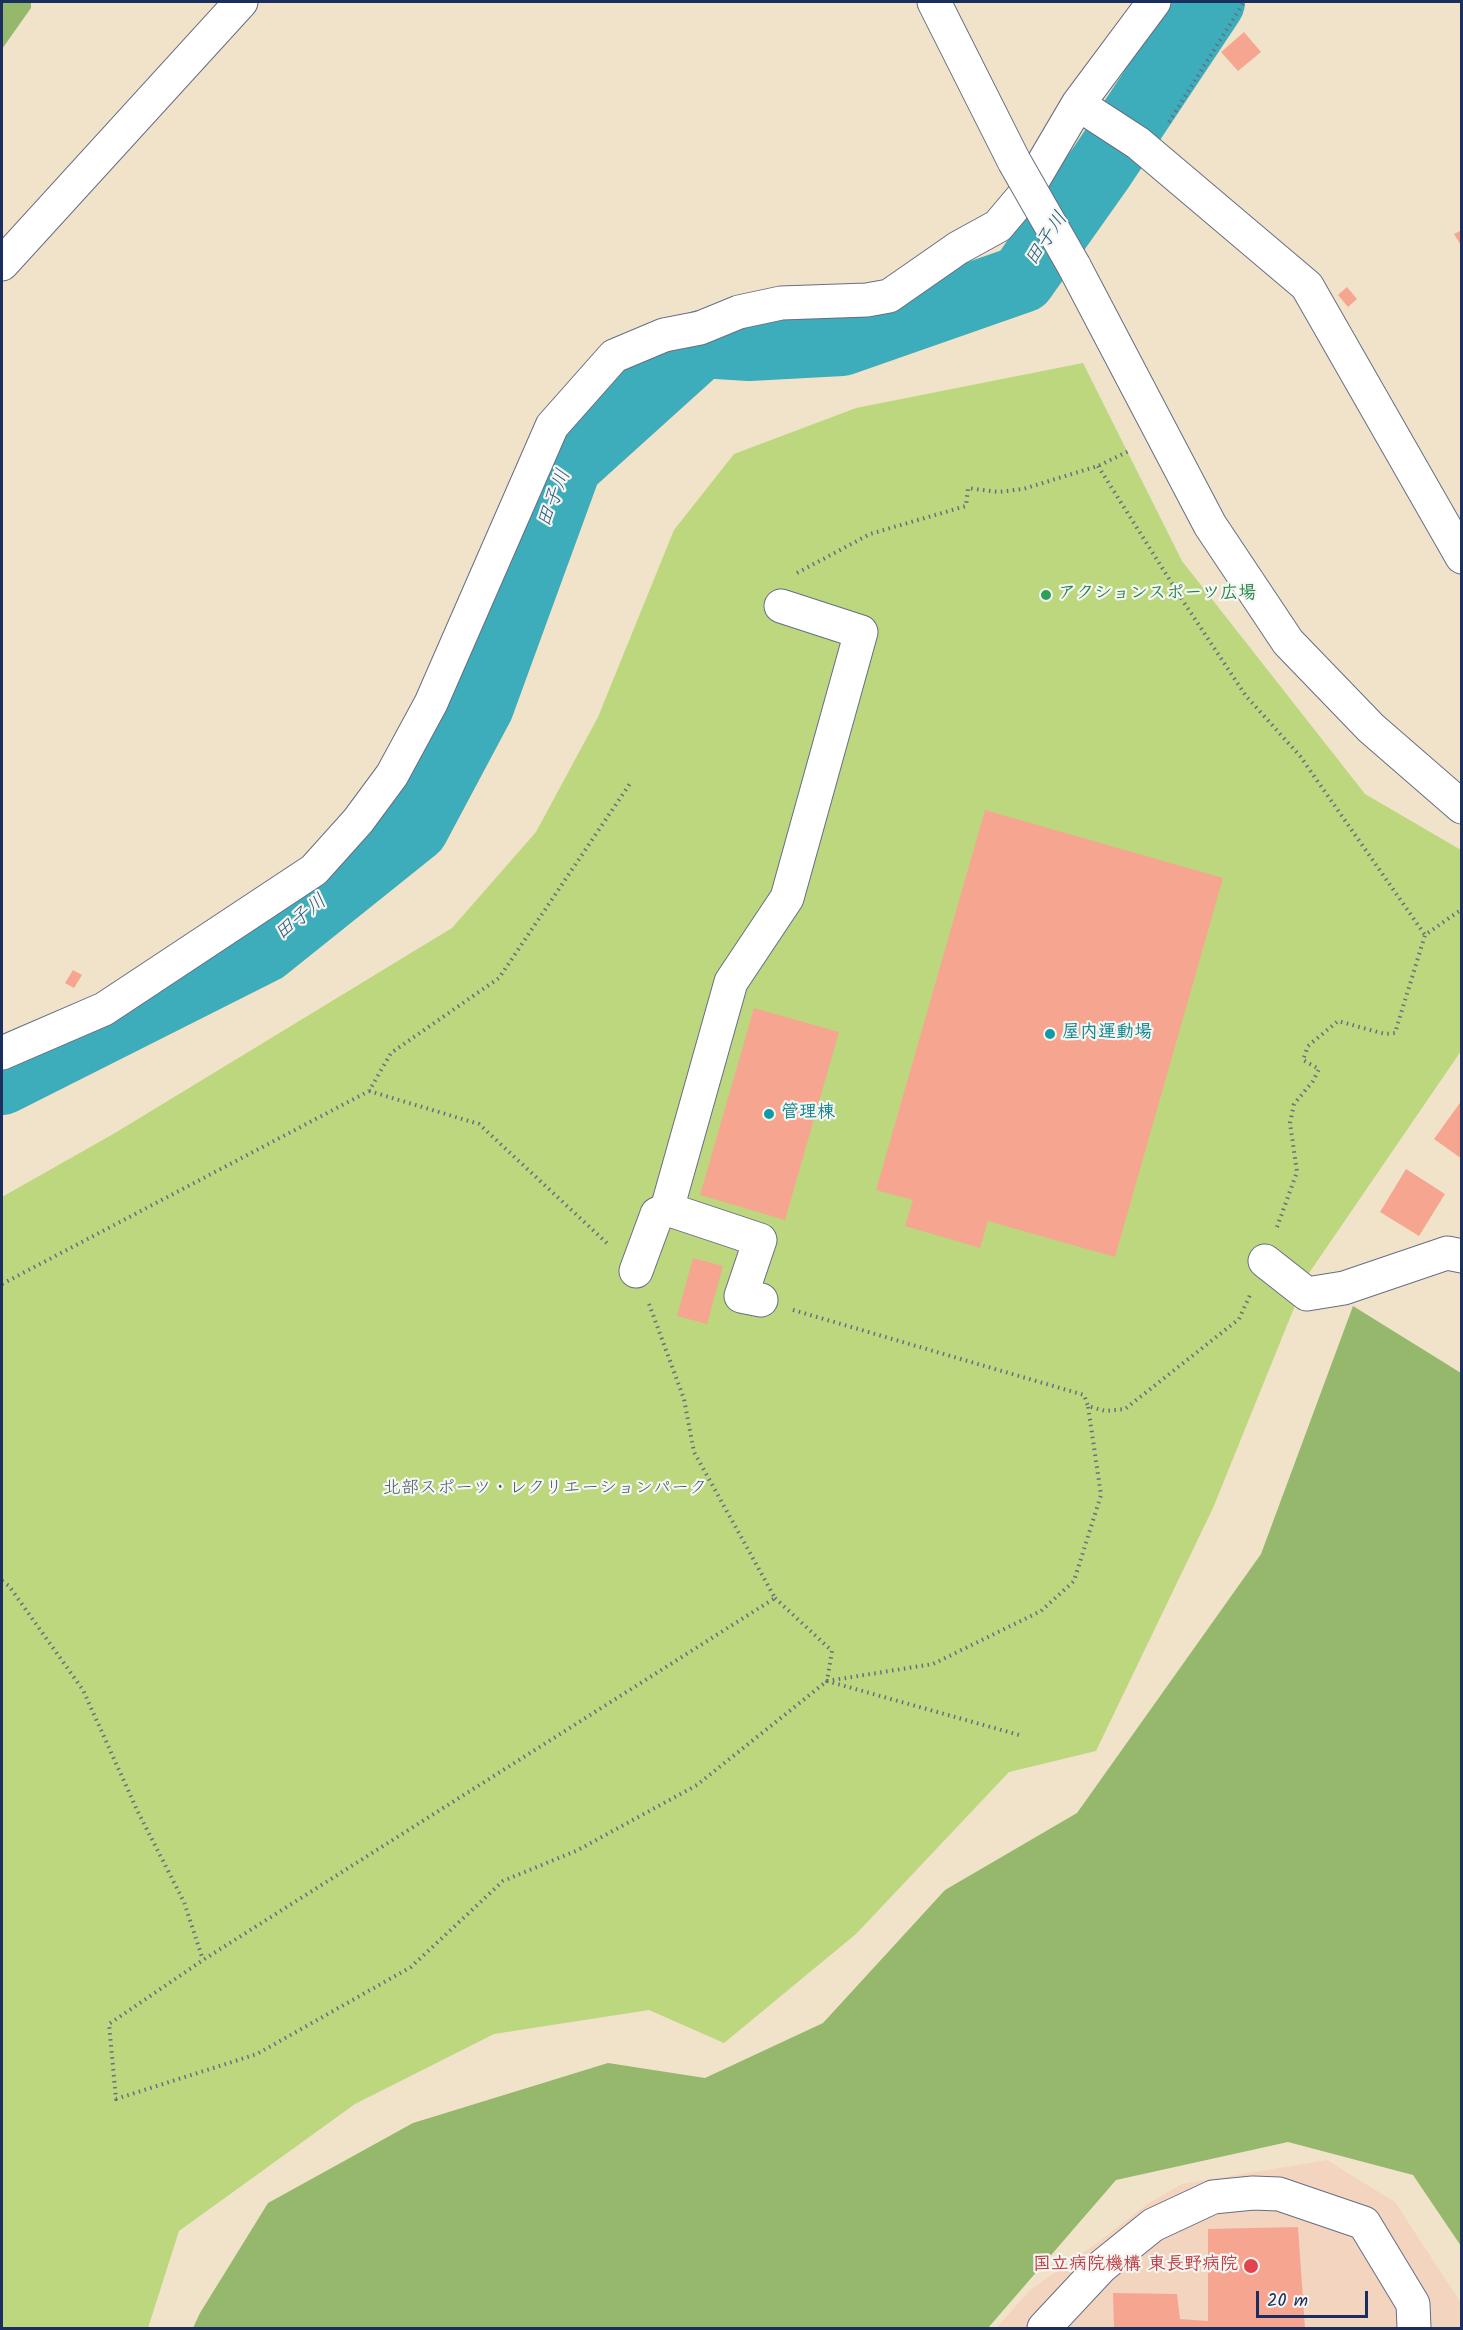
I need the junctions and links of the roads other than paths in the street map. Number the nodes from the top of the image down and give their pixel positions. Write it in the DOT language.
graph roads {
  1 [pos="241,2"];
  2 [pos="934,2"];
  3 [pos="1154,2"];
  4 [pos="1078,104"];
  5 [pos="2,264"];
  6 [pos="1461,557"];
  7 [pos="781,606"];
  8 [pos="1461,807"];
  9 [pos="2,1053"];
  10 [pos="667,1209"];
  11 [pos="1461,1257"];
  12 [pos="1265,1261"];
  13 [pos="636,1271"];
  14 [pos="761,1300"];
  15 [pos="1044,2328"];
  16 [pos="1414,2328"];
  1 -- 5 [label="street"];
  2 -- 8 [label="street, bridge"];
  3 -- 4 [label="street"];
  4 -- 6 [label="street"];
  4 -- 9 [label="street"];
  7 -- 10 [label="street"];
  10 -- 13 [label="street"];
  10 -- 14 [label="street"];
  11 -- 12 [label="street"];
  15 -- 16 [label="street"];
}
